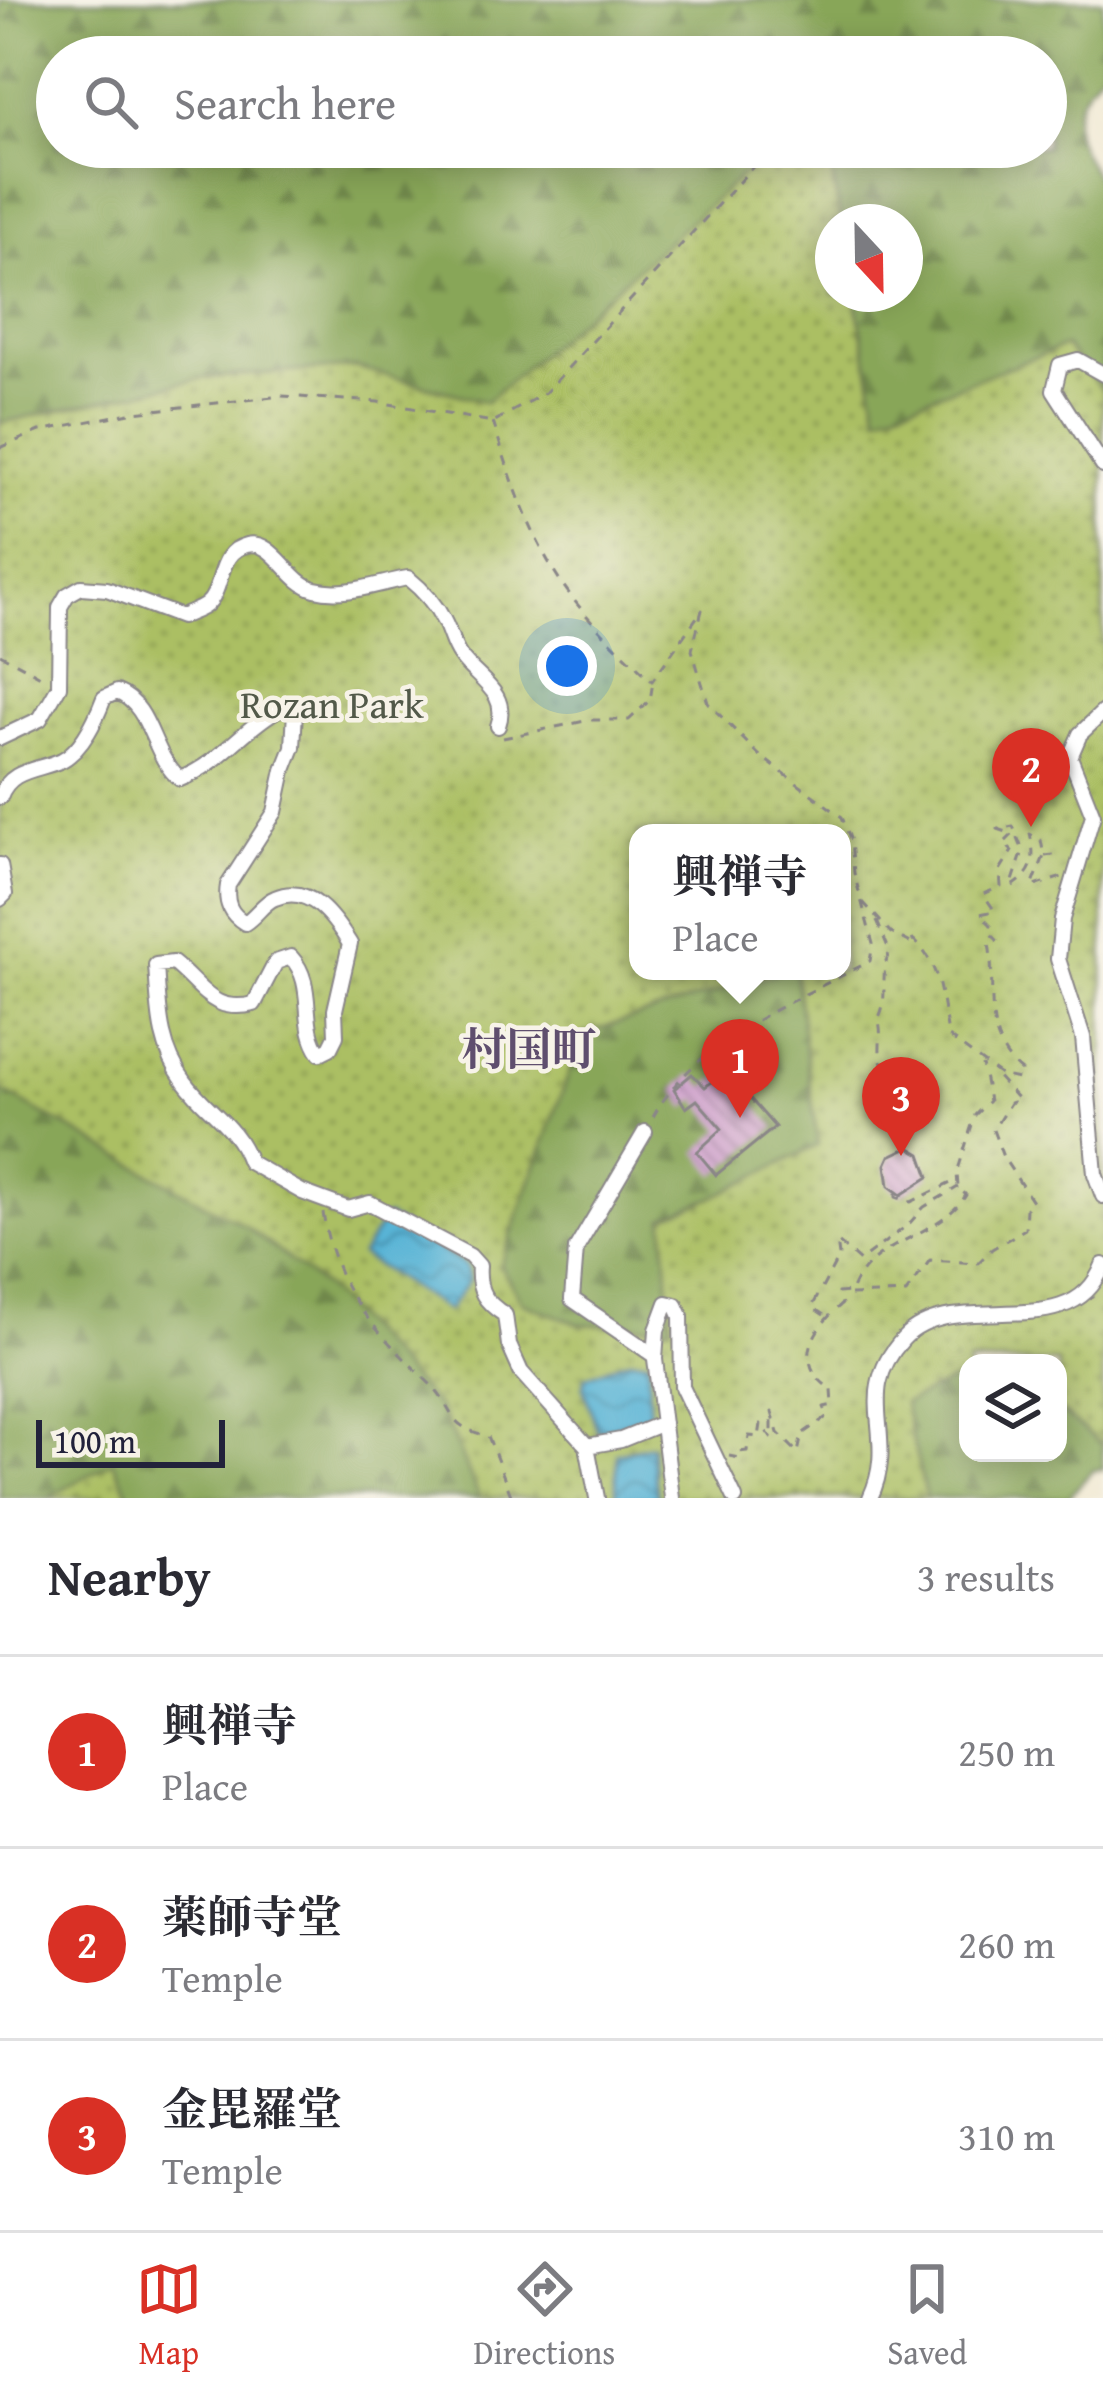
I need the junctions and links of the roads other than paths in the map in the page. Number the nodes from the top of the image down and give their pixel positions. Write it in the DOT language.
graph roads {
  1 [pos="1103,374"];
  2 [pos="1103,466"];
  3 [pos="1103,712"];
  4 [pos="498,726"];
  5 [pos="0,738"];
  6 [pos="0,797"];
  7 [pos="0,865"];
  8 [pos="0,899"];
  9 [pos="645,1132"];
  10 [pos="1103,1196"];
  11 [pos="1103,1265"];
  12 [pos="655,1356"];
  13 [pos="664,1423"];
  14 [pos="587,1446"];
  15 [pos="597,1498"];
  16 [pos="672,1498"];
  17 [pos="735,1498"];
  18 [pos="870,1498"];
  1 -- 2 [label="street"];
  3 -- 10 [label="street"];
  4 -- 5 [label="street"];
  6 -- 14 [label="street"];
  7 -- 8 [label="street"];
  9 -- 12 [label="street"];
  11 -- 18 [label="street"];
  12 -- 13 [label="street"];
  12 -- 17 [label="street"];
  13 -- 14 [label="street"];
  13 -- 16 [label="street"];
  14 -- 15 [label="street"];
}
